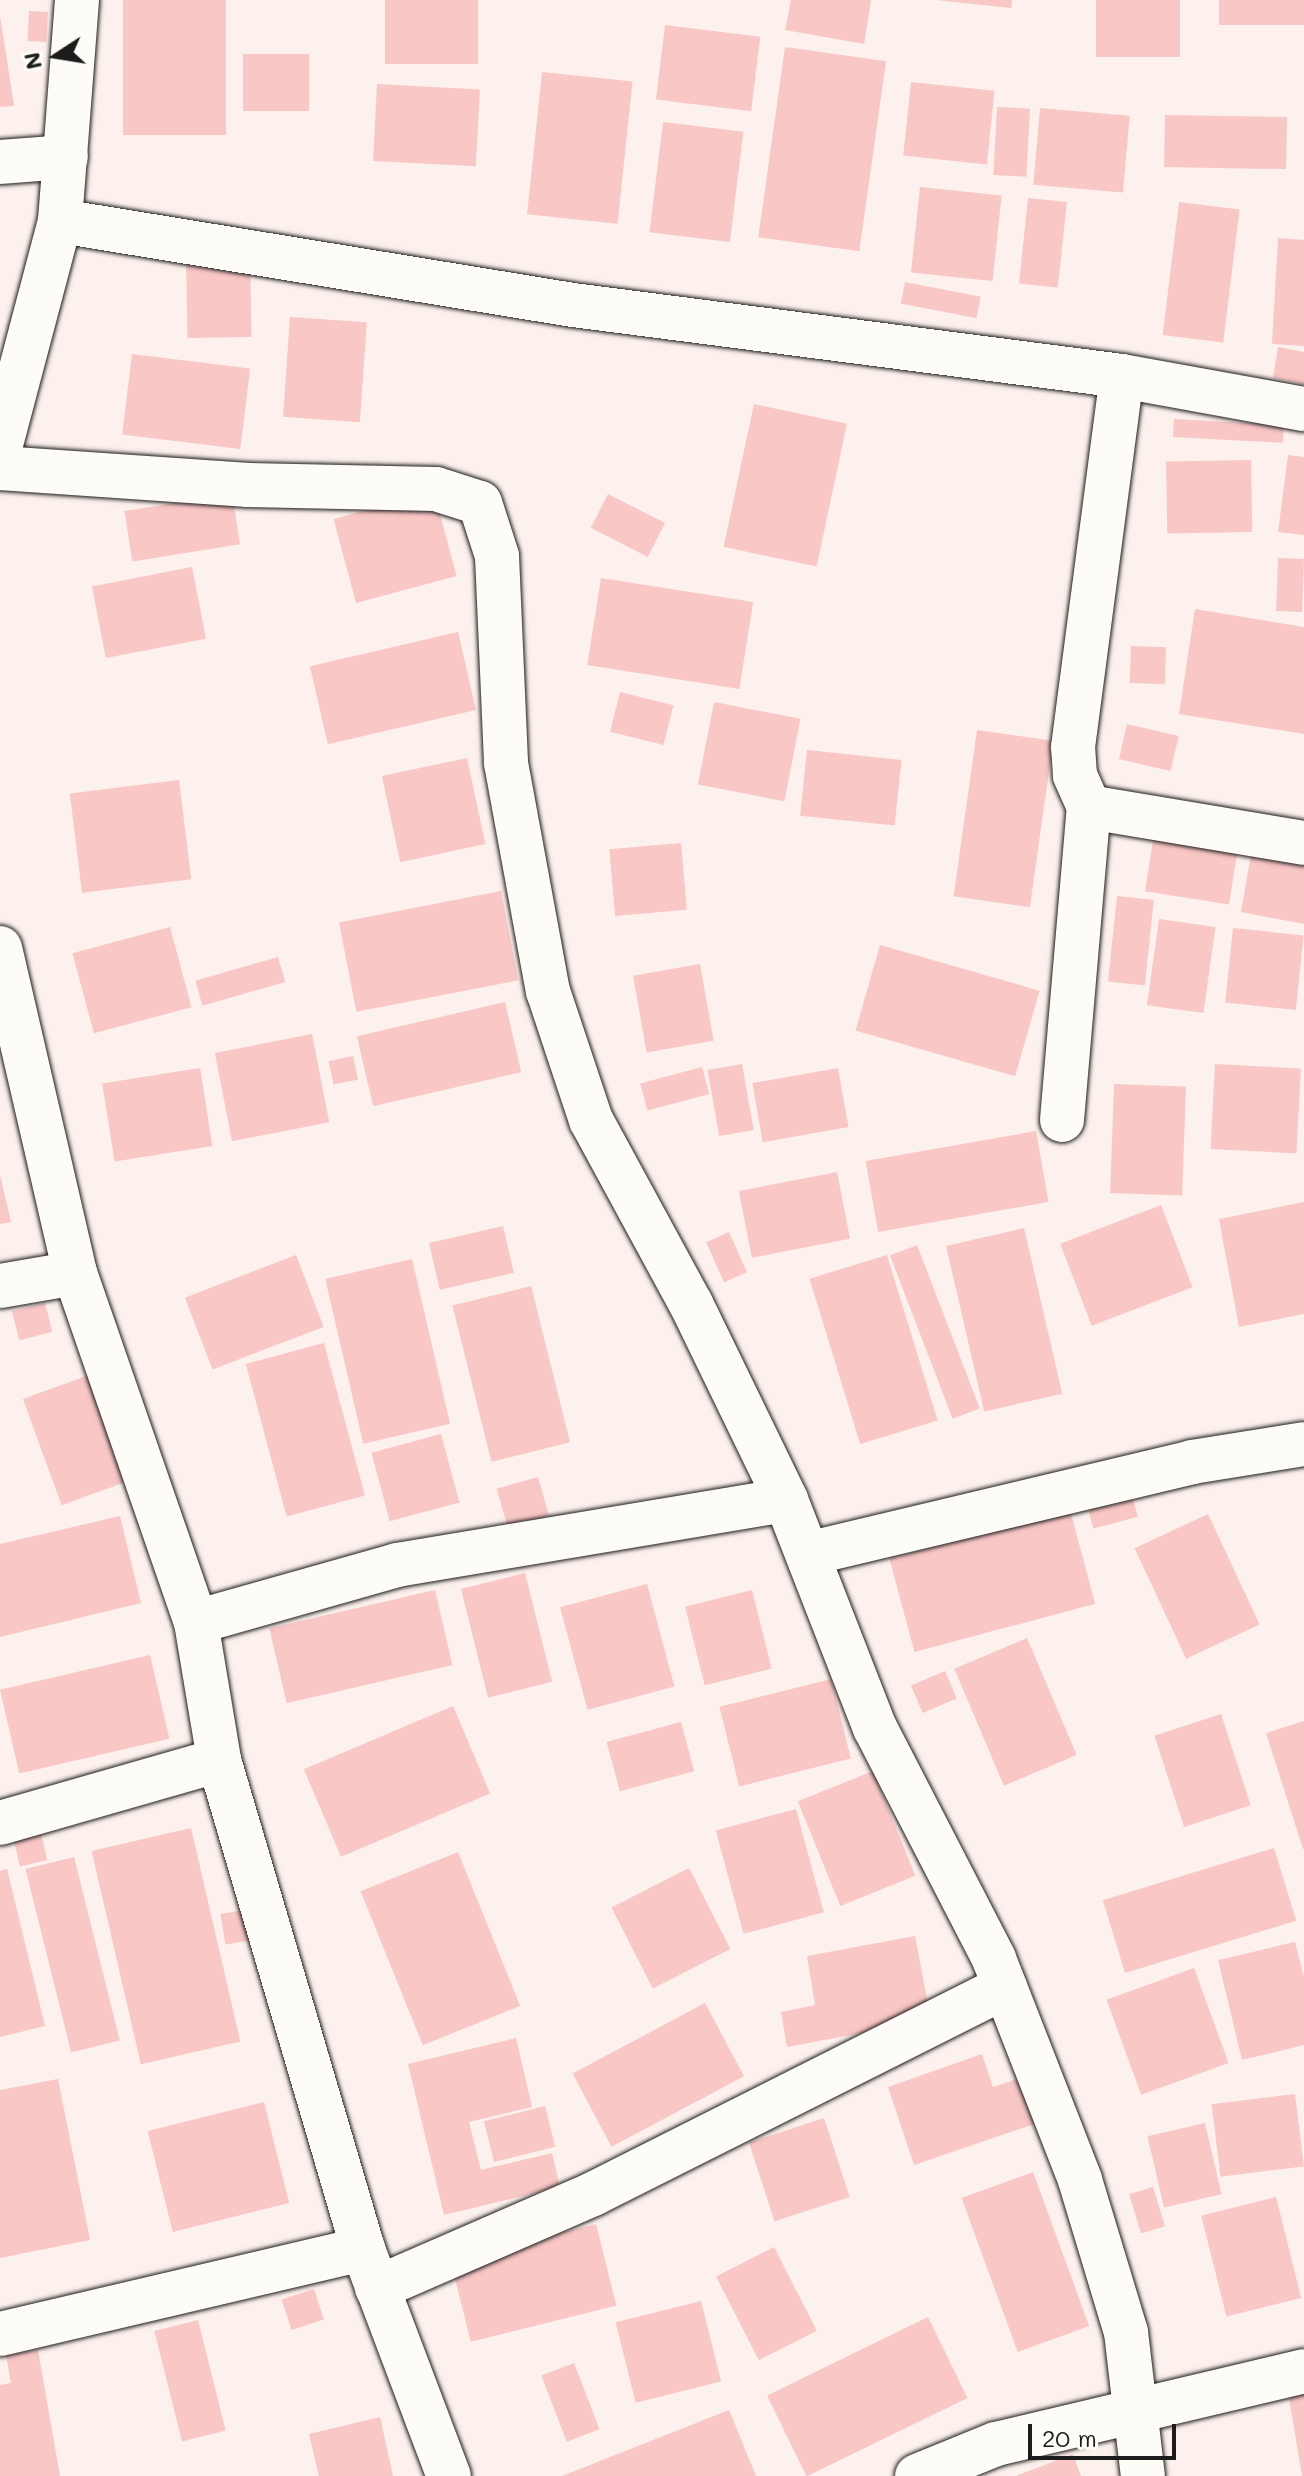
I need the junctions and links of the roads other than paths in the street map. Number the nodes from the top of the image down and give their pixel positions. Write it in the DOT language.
graph roads {
  1 [pos="77,0"];
  2 [pos="66,157"];
  3 [pos="0,162"];
  4 [pos="60,221"];
  5 [pos="1122,376"];
  6 [pos="1304,409"];
  7 [pos="0,448"];
  8 [pos="0,468"];
  9 [pos="1089,807"];
  10 [pos="1304,843"];
  11 [pos="0,948"];
  12 [pos="1062,1120"];
  13 [pos="75,1273"];
  14 [pos="0,1286"];
  15 [pos="1304,1444"];
  16 [pos="786,1500"];
  17 [pos="811,1553"];
  18 [pos="196,1622"];
  19 [pos="219,1760"];
  20 [pos="0,1823"];
  21 [pos="1005,1987"];
  22 [pos="370,2269"];
  23 [pos="0,2334"];
  24 [pos="1304,2371"];
  25 [pos="1135,2409"];
  26 [pos="449,2476"];
  27 [pos="917,2476"];
  28 [pos="1143,2476"];
  1 -- 2 [label="street"];
  2 -- 3 [label="street"];
  2 -- 4 [label="street"];
  4 -- 5 [label="street"];
  4 -- 7 [label="street"];
  5 -- 6 [label="street"];
  5 -- 9 [label="street"];
  8 -- 16 [label="street"];
  9 -- 10 [label="street"];
  9 -- 12 [label="street"];
  11 -- 13 [label="street"];
  13 -- 14 [label="street"];
  13 -- 18 [label="street"];
  15 -- 17 [label="street"];
  16 -- 17 [label="street"];
  16 -- 18 [label="street"];
  17 -- 21 [label="street"];
  18 -- 19 [label="street"];
  19 -- 20 [label="street"];
  19 -- 22 [label="street"];
  21 -- 22 [label="street"];
  21 -- 25 [label="street"];
  22 -- 23 [label="street"];
  22 -- 26 [label="street"];
  24 -- 25 [label="street"];
  25 -- 27 [label="street"];
  25 -- 28 [label="street"];
}
